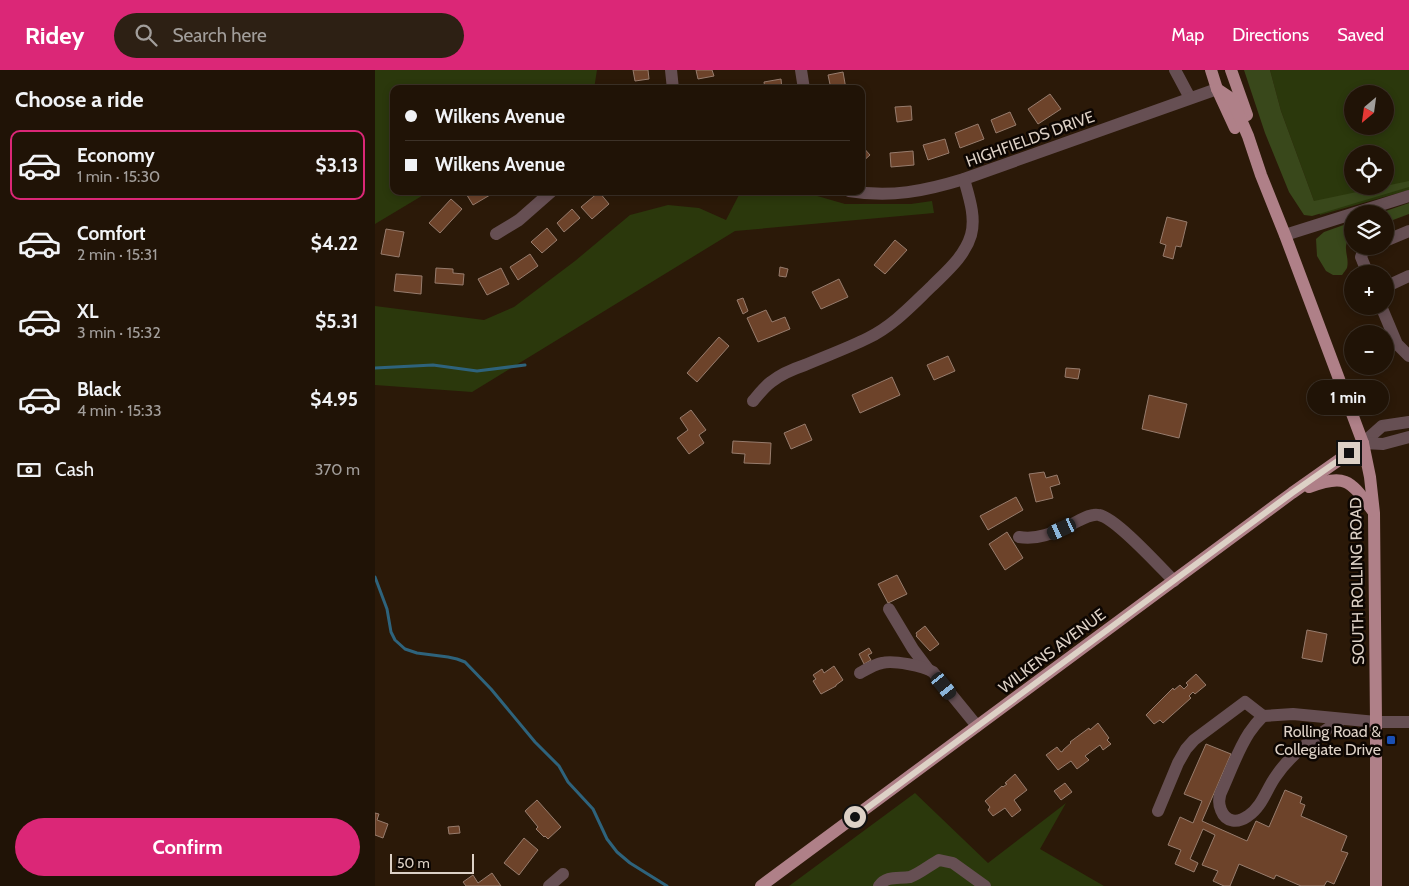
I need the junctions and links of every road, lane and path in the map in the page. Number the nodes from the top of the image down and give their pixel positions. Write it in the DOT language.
graph roads {
  1 [pos="671,70"];
  2 [pos="801,70"];
  3 [pos="1175,70"];
  4 [pos="1211,70"];
  5 [pos="1221,70"];
  6 [pos="1231,70"];
  7 [pos="673,85"];
  8 [pos="803,85"];
  9 [pos="1217,89"];
  10 [pos="1190,98"];
  11 [pos="1261,175"];
  12 [pos="965,180"];
  13 [pos="865,193"];
  14 [pos="547,195"];
  15 [pos="1409,196"];
  16 [pos="1409,231"];
  17 [pos="496,234"];
  18 [pos="1285,235"];
  19 [pos="1394,237"];
  20 [pos="1409,276"];
  21 [pos="1394,284"];
  22 [pos="1385,315"];
  23 [pos="1409,356"];
  24 [pos="753,401"];
  25 [pos="1409,422"];
  26 [pos="1409,437"];
  27 [pos="1363,443"];
  28 [pos="1292,493"];
  29 [pos="1374,513"];
  30 [pos="1019,538"];
  31 [pos="1174,581"];
  32 [pos="889,609"];
  33 [pos="928,669"];
  34 [pos="860,672"];
  35 [pos="1263,716"];
  36 [pos="1342,719"];
  37 [pos="1376,722"];
  38 [pos="1409,722"];
  39 [pos="977,726"];
  40 [pos="1158,811"];
  41 [pos="563,874"];
  42 [pos="549,886"];
  43 [pos="761,886"];
  44 [pos="879,886"];
  45 [pos="985,886"];
  46 [pos="1376,886"];
  1 -- 7 [label="street"];
  2 -- 8 [label="street"];
  3 -- 10 [label="street"];
  4 -- 9 [label="main road, SOUTH ROLLING ROAD"];
  5 -- 9 [label="main road"];
  6 -- 11 [label="main road, SOUTH ROLLING ROAD"];
  9 -- 10 [label="street, HIGHFIELDS DRIVE"];
  9 -- 11 [label="main road, SOUTH ROLLING ROAD"];
  10 -- 12 [label="street, HIGHFIELDS DRIVE"];
  11 -- 18 [label="main road, SOUTH ROLLING ROAD"];
  12 -- 13 [label="street, HIGHFIELDS DRIVE"];
  12 -- 24 [label="street"];
  14 -- 17 [label="street"];
  15 -- 18 [label="street"];
  16 -- 19 [label="street"];
  18 -- 27 [label="main road, SOUTH ROLLING ROAD"];
  20 -- 21 [label="street"];
  22 -- 23 [label="street"];
  25 -- 27 [label="street"];
  26 -- 27 [label="street"];
  27 -- 28 [label="main road, WILKENS AVENUE"];
  27 -- 29 [label="main road, SOUTH ROLLING ROAD"];
  28 -- 29 [label="main road"];
  28 -- 31 [label="main road, WILKENS AVENUE"];
  29 -- 37 [label="main road, SOUTH ROLLING ROAD"];
  30 -- 31 [label="street"];
  31 -- 39 [label="main road, WILKENS AVENUE"];
  32 -- 33 [label="street"];
  33 -- 34 [label="street"];
  33 -- 39 [label="street"];
  35 -- 36 [label="street"];
  35 -- 36 [label="street"];
  35 -- 40 [label="street"];
  36 -- 37 [label="street"];
  37 -- 38 [label="street"];
  37 -- 46 [label="main road, SOUTH ROLLING ROAD"];
  39 -- 43 [label="main road, WILKENS AVENUE"];
  41 -- 42 [label="street"];
  44 -- 45 [label="street"];
}
